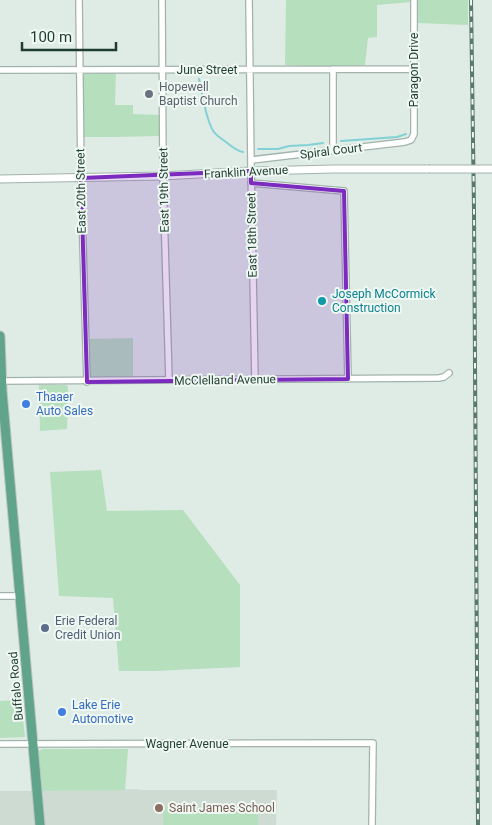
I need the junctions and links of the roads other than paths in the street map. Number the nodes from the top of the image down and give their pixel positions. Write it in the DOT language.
graph roads {
  1 [pos="78,0"];
  2 [pos="162,0"];
  3 [pos="249,0"];
  4 [pos="414,0"];
  5 [pos="333,69"];
  6 [pos="414,69"];
  7 [pos="0,70"];
  8 [pos="79,70"];
  9 [pos="163,70"];
  10 [pos="250,70"];
  11 [pos="411,140"];
  12 [pos="333,150"];
  13 [pos="251,160"];
  14 [pos="492,169"];
  15 [pos="251,171"];
  16 [pos="163,176"];
  17 [pos="80,178"];
  18 [pos="0,179"];
  19 [pos="251,183"];
  20 [pos="0,336"];
  21 [pos="449,373"];
  22 [pos="348,379"];
  23 [pos="169,380"];
  24 [pos="255,380"];
  25 [pos="1,382"];
  26 [pos="87,382"];
  27 [pos="0,596"];
  28 [pos="21,596"];
  29 [pos="0,744"];
  30 [pos="33,744"];
  31 [pos="40,825"];
  32 [pos="372,825"];
  1 -- 8 [label="street, East 20th Street"];
  2 -- 9 [label="street, East 19th Street"];
  3 -- 10 [label="street, East 18th Street"];
  4 -- 6 [label="street, Paragon Drive"];
  5 -- 6 [label="street, June Street"];
  5 -- 10 [label="street, June Street"];
  5 -- 12 [label="street"];
  6 -- 11 [label="street, Paragon Drive"];
  7 -- 8 [label="street, June Street"];
  8 -- 9 [label="street, June Street"];
  8 -- 17 [label="street, East 20th Street"];
  9 -- 10 [label="street, June Street"];
  9 -- 16 [label="street, East 19th Street"];
  10 -- 13 [label="street, East 18th Street"];
  11 -- 12 [label="street, Spiral Court"];
  12 -- 13 [label="street, Spiral Court"];
  13 -- 15 [label="street, East 18th Street"];
  14 -- 15 [label="street, Franklin Avenue, bridge"];
  15 -- 16 [label="street, Franklin Avenue"];
  15 -- 19 [label="street, East 18th Street"];
  16 -- 17 [label="street, Franklin Avenue"];
  16 -- 23 [label="street, East 19th Street"];
  17 -- 18 [label="street, Franklin Avenue"];
  17 -- 26 [label="street, East 20th Street"];
  19 -- 22 [label="street"];
  19 -- 24 [label="street, East 18th Street"];
  20 -- 25 [label="main road, Buffalo Road"];
  21 -- 22 [label="street, McClelland Avenue"];
  22 -- 24 [label="street, McClelland Avenue"];
  23 -- 24 [label="street, McClelland Avenue"];
  23 -- 26 [label="street, McClelland Avenue"];
  25 -- 26 [label="street, McClelland Avenue"];
  25 -- 28 [label="main road, Buffalo Road"];
  27 -- 28 [label="street"];
  28 -- 30 [label="main road, Buffalo Road"];
  29 -- 30 [label="street, Wagner Avenue"];
  30 -- 31 [label="main road, Buffalo Road"];
  30 -- 32 [label="street, Wagner Avenue"];
}
